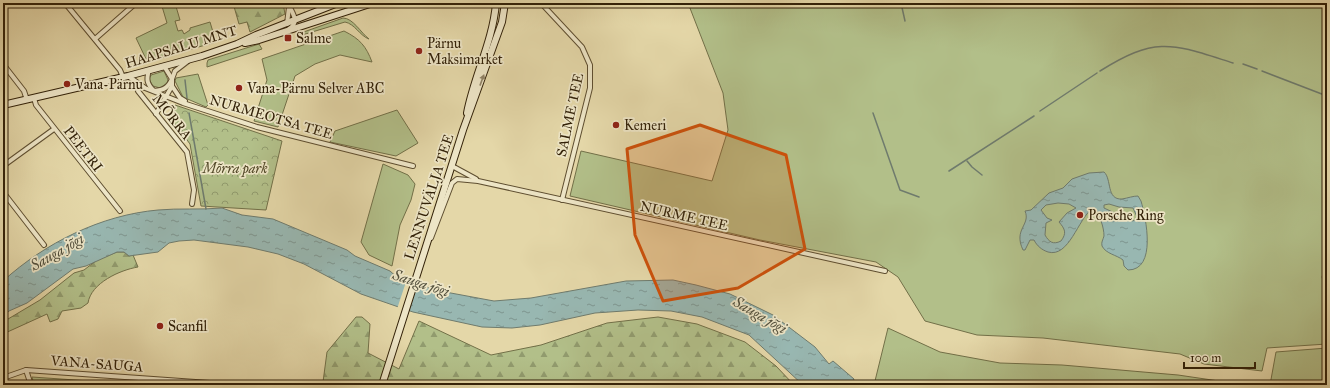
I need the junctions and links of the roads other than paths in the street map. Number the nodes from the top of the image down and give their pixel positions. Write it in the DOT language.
graph roads {
  1 [pos="65,3"];
  2 [pos="136,3"];
  3 [pos="338,3"];
  4 [pos="373,3"];
  5 [pos="496,3"];
  6 [pos="505,3"];
  7 [pos="541,3"];
  8 [pos="288,5"];
  9 [pos="295,21"];
  10 [pos="287,24"];
  11 [pos="285,32"];
  12 [pos="95,40"];
  13 [pos="238,44"];
  14 [pos="190,59"];
  15 [pos="3,64"];
  16 [pos="164,66"];
  17 [pos="149,70"];
  18 [pos="125,77"];
  19 [pos="172,79"];
  20 [pos="172,86"];
  21 [pos="138,91"];
  22 [pos="154,91"];
  23 [pos="168,96"];
  24 [pos="34,98"];
  25 [pos="27,100"];
  26 [pos="190,104"];
  27 [pos="3,105"];
  28 [pos="156,114"];
  29 [pos="54,129"];
  30 [pos="463,130"];
  31 [pos="3,166"];
  32 [pos="413,166"];
  33 [pos="451,170"];
  34 [pos="458,179"];
  35 [pos="478,181"];
  36 [pos="3,192"];
  37 [pos="562,200"];
  38 [pos="192,204"];
  39 [pos="120,211"];
  40 [pos="428,244"];
  41 [pos="44,245"];
  42 [pos="885,271"];
  43 [pos="26,370"];
  44 [pos="3,378"];
  45 [pos="30,384"];
  46 [pos="201,384"];
  47 [pos="238,385"];
  48 [pos="382,385"];
  1 -- 12 [label="street"];
  2 -- 12 [label="street"];
  3 -- 9 [label="main road, HAAPSALU MNT"];
  4 -- 11 [label="main road"];
  5 -- 30 [label="main road, LENNUVÄLJA TEE"];
  30 -- 6 [label="main road, LENNUVÄLJA TEE, one-way"];
  7 -- 37 [label="street, SALME TEE"];
  8 -- 9 [label="street"];
  8 -- 10 [label="street"];
  9 -- 10 [label="main road, HAAPSALU MNT"];
  9 -- 11 [label="street"];
  10 -- 13 [label="main road, HAAPSALU MNT"];
  11 -- 13 [label="main road"];
  12 -- 18 [label="street"];
  13 -- 14 [label="main road, HAAPSALU MNT"];
  14 -- 16 [label="main road, HAAPSALU MNT"];
  14 -- 19 [label="street"];
  15 -- 25 [label="street"];
  16 -- 17 [label="main road, HAAPSALU MNT"];
  16 -- 19 [label="street"];
  17 -- 18 [label="main road, HAAPSALU MNT"];
  17 -- 22 [label="street"];
  18 -- 22 [label="street, NURMEOTSA TEE"];
  18 -- 24 [label="main road, HAAPSALU MNT"];
  19 -- 20 [label="street"];
  19 -- 22 [label="street"];
  20 -- 23 [label="street"];
  20 -- 26 [label="street"];
  21 -- 28 [label="street, MÕRRA"];
  22 -- 23 [label="street, NURMEOTSA TEE"];
  23 -- 26 [label="street, NURMEOTSA TEE"];
  23 -- 28 [label="street"];
  24 -- 25 [label="main road, HAAPSALU MNT"];
  24 -- 29 [label="street, PEETRI"];
  25 -- 27 [label="main road, HAAPSALU MNT"];
  26 -- 32 [label="street, NURMEOTSA TEE"];
  28 -- 38 [label="street, MÕRRA"];
  29 -- 31 [label="street"];
  29 -- 39 [label="street, PEETRI"];
  30 -- 33 [label="main road, LENNUVÄLJA TEE"];
  33 -- 34 [label="street"];
  33 -- 35 [label="street, NURME TEE"];
  33 -- 40 [label="main road, LENNUVÄLJA TEE"];
  34 -- 35 [label="street, NURME TEE"];
  34 -- 40 [label="street"];
  35 -- 37 [label="street, NURME TEE"];
  36 -- 41 [label="street"];
  37 -- 42 [label="street, NURME TEE"];
  40 -- 48 [label="main road, LENNUVÄLJA TEE"];
  43 -- 44 [label="street, VANA-SAUGA"];
  43 -- 45 [label="street"];
  43 -- 46 [label="street, VANA-SAUGA"];
  46 -- 47 [label="street, VANA-SAUGA"];
}
